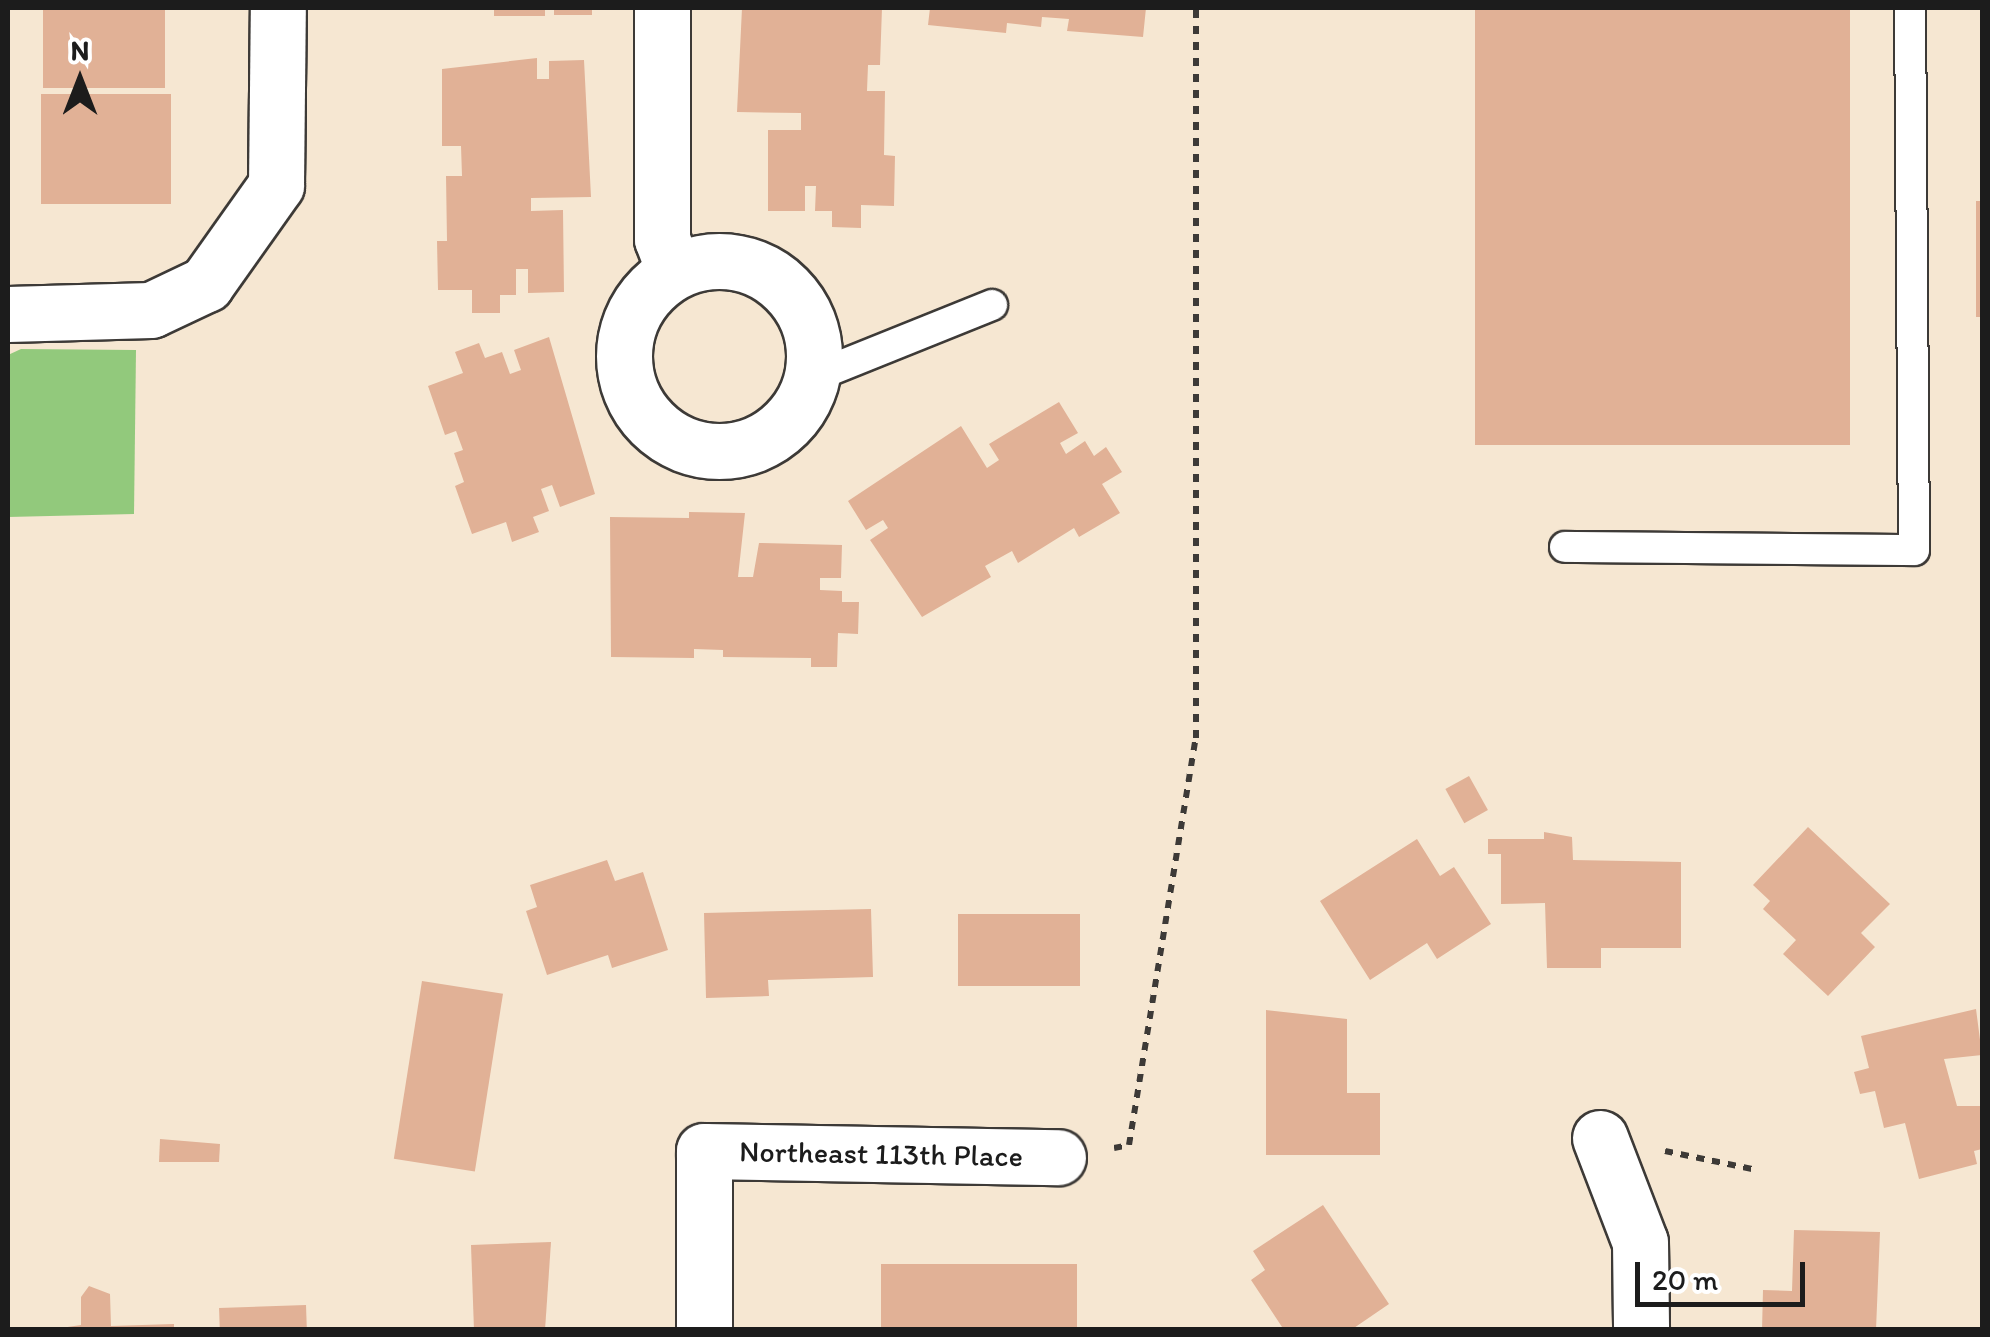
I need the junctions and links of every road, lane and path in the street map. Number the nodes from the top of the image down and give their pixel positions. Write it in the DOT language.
graph roads {
  1 [pos="278,8"];
  2 [pos="662,8"];
  3 [pos="1196,8"];
  4 [pos="1910,8"];
  5 [pos="674,271"];
  6 [pos="992,305"];
  7 [pos="8,314"];
  8 [pos="812,377"];
  9 [pos="1565,548"];
  10 [pos="1600,1138"];
  11 [pos="1058,1157"];
  12 [pos="1752,1169"];
  13 [pos="704,1330"];
  14 [pos="1641,1330"];
  1 -- 7 [label="street"];
  2 -- 5 [label="street"];
  3 -- 11 [label="path"];
  4 -- 9 [label="lane"];
  5 -- 8 [label="street"];
  5 -- 8 [label="street"];
  6 -- 8 [label="lane"];
  10 -- 12 [label="path"];
  10 -- 14 [label="street"];
  11 -- 13 [label="street, Northeast 113th Place"];
}
